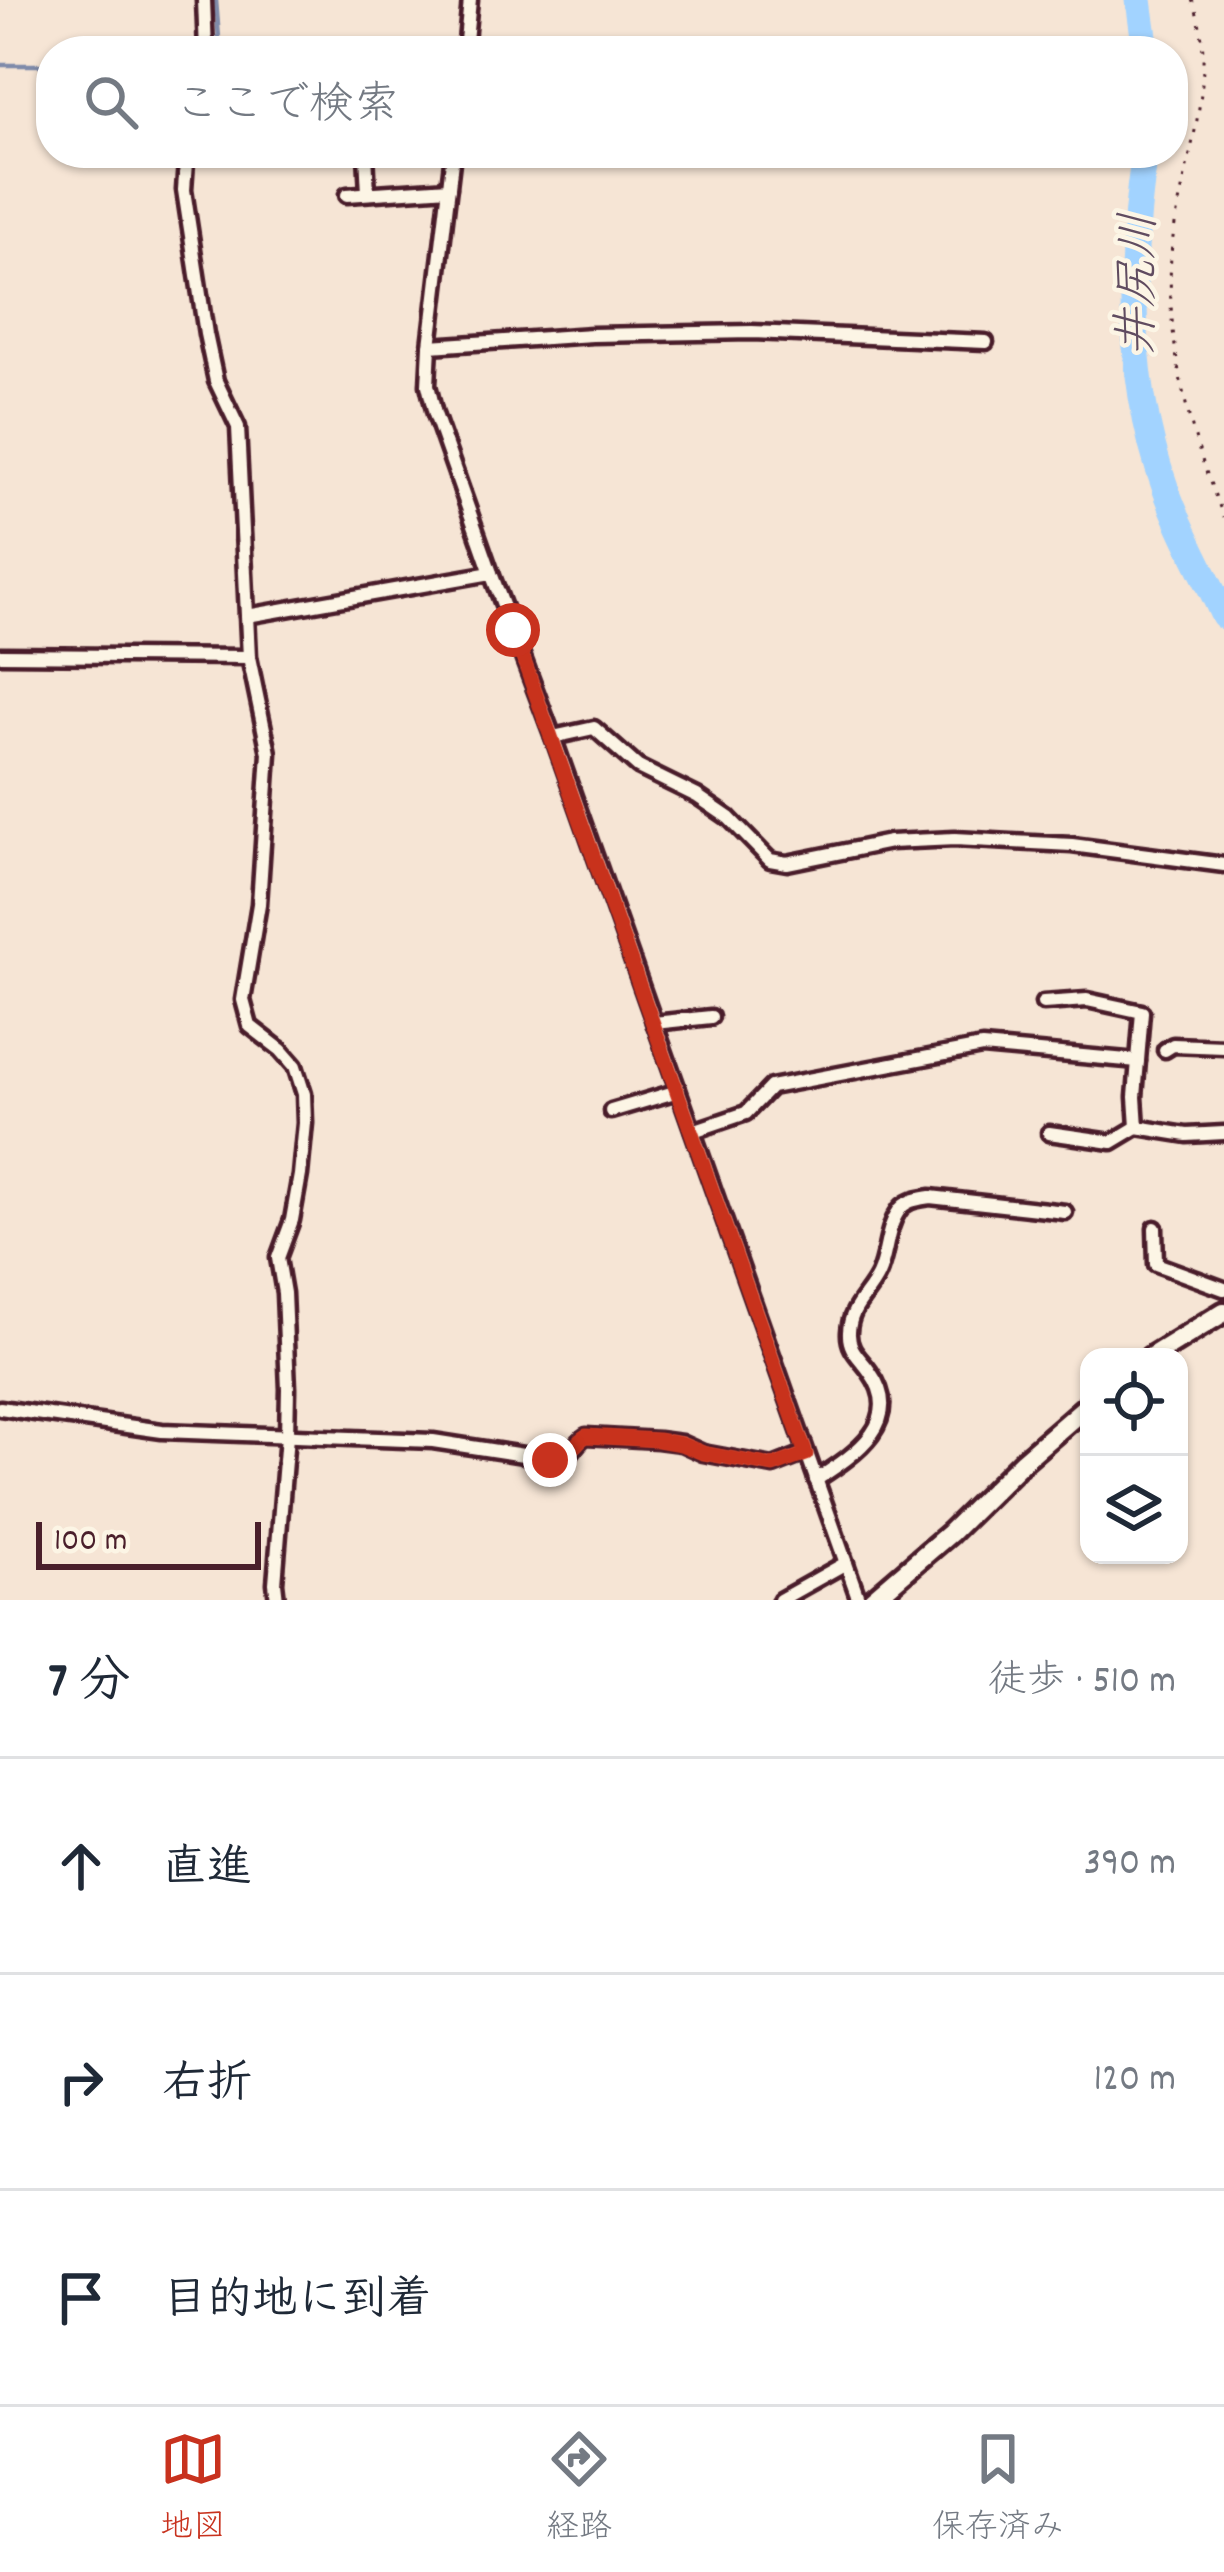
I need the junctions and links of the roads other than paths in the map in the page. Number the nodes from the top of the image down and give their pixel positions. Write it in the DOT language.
graph roads {
  1 [pos="204,0"];
  2 [pos="470,0"];
  3 [pos="205,36"];
  4 [pos="466,36"];
  5 [pos="186,168"];
  6 [pos="367,168"];
  7 [pos="451,168"];
  8 [pos="448,188"];
  9 [pos="368,194"];
  10 [pos="347,195"];
  11 [pos="986,342"];
  12 [pos="430,346"];
  13 [pos="491,573"];
  14 [pos="247,616"];
  15 [pos="0,655"];
  16 [pos="249,657"];
  17 [pos="553,736"];
  18 [pos="1224,865"];
  19 [pos="1043,1004"];
  20 [pos="711,1016"];
  21 [pos="654,1023"];
  22 [pos="1224,1047"];
  23 [pos="1166,1050"];
  24 [pos="1138,1061"];
  25 [pos="679,1091"];
  26 [pos="610,1111"];
  27 [pos="1138,1126"];
  28 [pos="693,1131"];
  29 [pos="1049,1133"];
  30 [pos="1224,1133"];
  31 [pos="1065,1212"];
  32 [pos="1155,1228"];
  33 [pos="1224,1289"];
  34 [pos="1224,1312"];
  35 [pos="1166,1348"];
  36 [pos="0,1408"];
  37 [pos="1080,1412"];
  38 [pos="286,1436"];
  39 [pos="806,1454"];
  40 [pos="816,1480"];
  41 [pos="846,1563"];
  42 [pos="277,1600"];
  43 [pos="780,1600"];
  44 [pos="859,1600"];
  45 [pos="872,1600"];
  1 -- 3 [label="street"];
  2 -- 4 [label="street"];
  5 -- 14 [label="street"];
  6 -- 9 [label="street"];
  7 -- 8 [label="street"];
  8 -- 9 [label="street"];
  8 -- 12 [label="street"];
  9 -- 10 [label="street"];
  11 -- 12 [label="street"];
  12 -- 13 [label="street"];
  13 -- 14 [label="street"];
  13 -- 17 [label="street"];
  14 -- 16 [label="street"];
  15 -- 16 [label="street"];
  16 -- 38 [label="street"];
  17 -- 18 [label="street"];
  17 -- 21 [label="street"];
  19 -- 24 [label="street"];
  20 -- 21 [label="street"];
  21 -- 25 [label="street"];
  22 -- 23 [label="street"];
  24 -- 27 [label="street"];
  24 -- 28 [label="street"];
  25 -- 26 [label="street"];
  25 -- 28 [label="street"];
  27 -- 29 [label="street"];
  27 -- 30 [label="street"];
  28 -- 39 [label="street"];
  31 -- 40 [label="street"];
  32 -- 33 [label="street"];
  34 -- 35 [label="main road"];
  36 -- 38 [label="street"];
  37 -- 45 [label="main road"];
  38 -- 39 [label="street"];
  38 -- 42 [label="street"];
  39 -- 40 [label="street"];
  40 -- 41 [label="street"];
  41 -- 43 [label="street"];
  41 -- 44 [label="street"];
}
